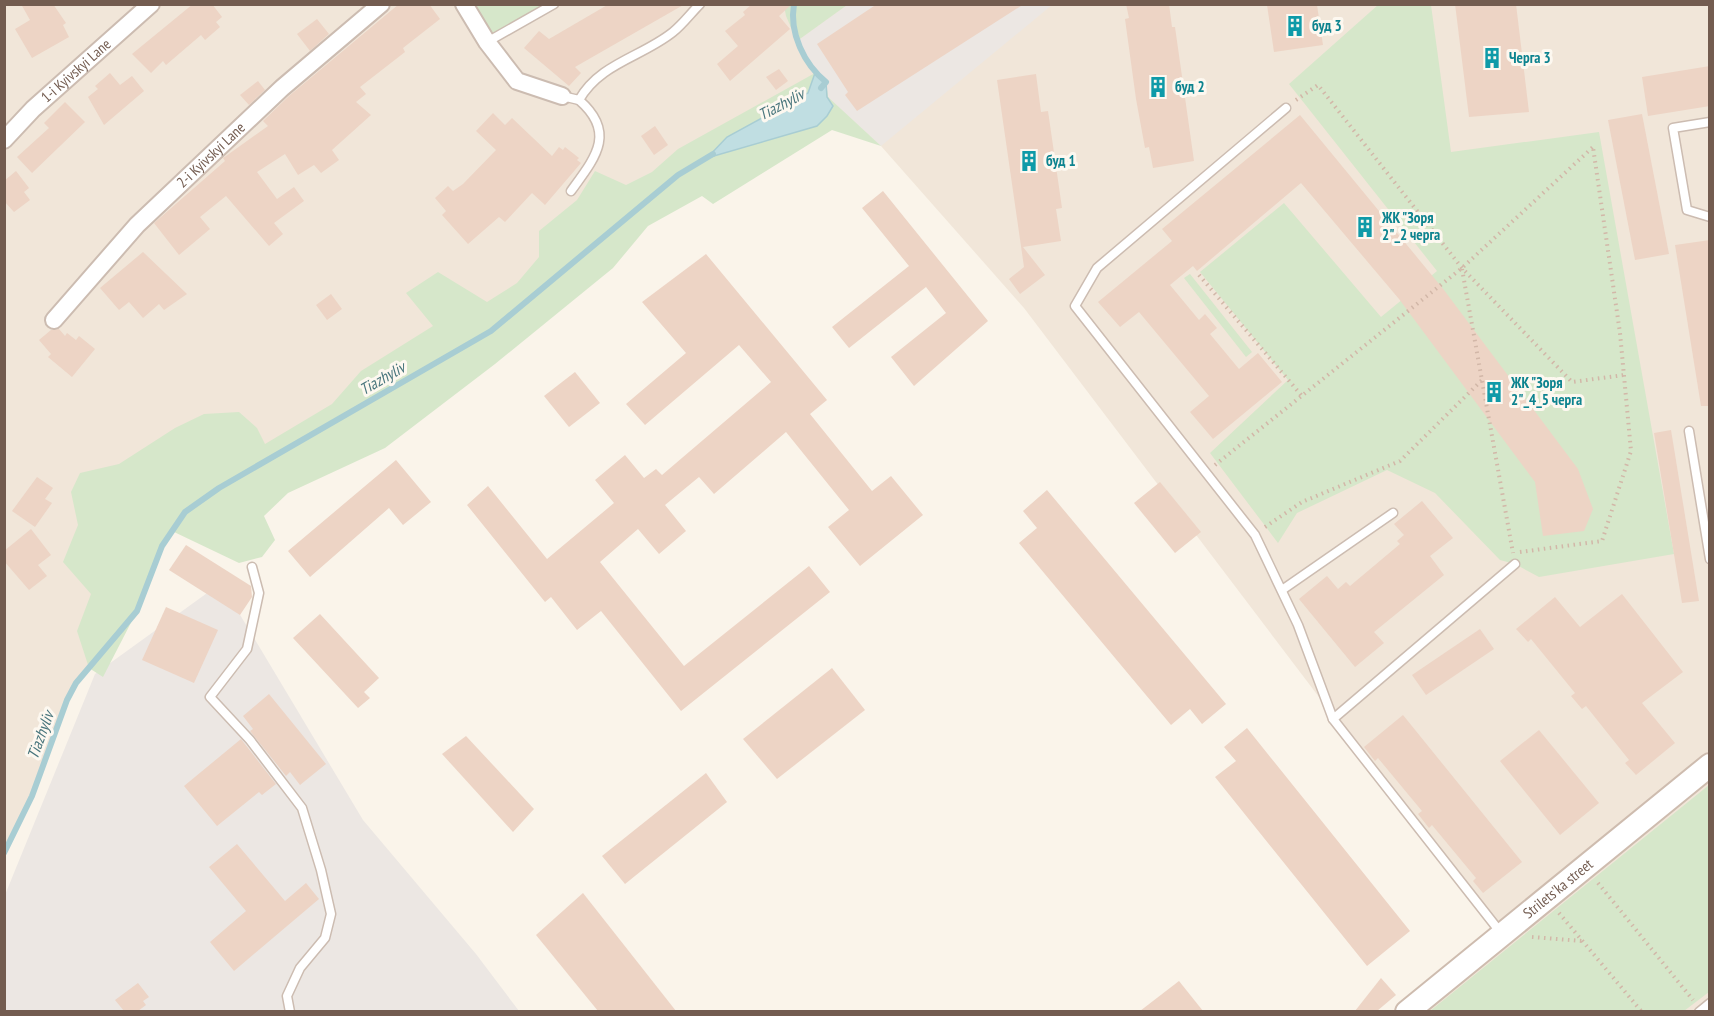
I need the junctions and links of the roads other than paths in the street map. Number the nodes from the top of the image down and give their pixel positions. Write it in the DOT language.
graph roads {
  1 [pos="152,4"];
  2 [pos="381,4"];
  3 [pos="464,4"];
  4 [pos="554,4"];
  5 [pos="700,4"];
  6 [pos="487,42"];
  7 [pos="562,96"];
  8 [pos="579,100"];
  9 [pos="1286,108"];
  10 [pos="1710,122"];
  11 [pos="4,140"];
  12 [pos="571,191"];
  13 [pos="1710,217"];
  14 [pos="54,320"];
  15 [pos="1689,431"];
  16 [pos="1393,513"];
  17 [pos="1710,559"];
  18 [pos="1515,564"];
  19 [pos="252,567"];
  20 [pos="1281,590"];
  21 [pos="1333,719"];
  22 [pos="1710,765"];
  23 [pos="1501,934"];
  24 [pos="1710,1004"];
  25 [pos="290,1011"];
  26 [pos="1407,1011"];
  27 [pos="1700,1011"];
  1 -- 11 [label="street, 1-i Kyivskyi Lane"];
  2 -- 14 [label="street, 2-i Kyivskyi Lane"];
  3 -- 6 [label="street"];
  4 -- 6 [label="lane"];
  5 -- 8 [label="lane"];
  6 -- 7 [label="street"];
  7 -- 8 [label="lane"];
  8 -- 12 [label="lane"];
  9 -- 20 [label="lane"];
  10 -- 13 [label="lane"];
  15 -- 17 [label="lane"];
  16 -- 20 [label="lane"];
  18 -- 21 [label="lane"];
  19 -- 25 [label="lane"];
  20 -- 21 [label="lane"];
  21 -- 23 [label="lane"];
  22 -- 23 [label="street, Strilets'ka street"];
  23 -- 26 [label="street, Strilets'ka street"];
  24 -- 27 [label="lane"];
}
